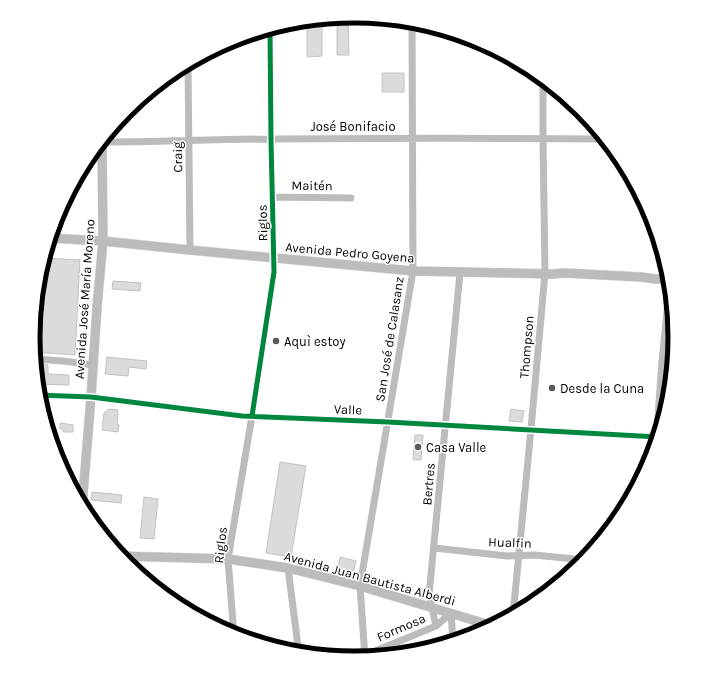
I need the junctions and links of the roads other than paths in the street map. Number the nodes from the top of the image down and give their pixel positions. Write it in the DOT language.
graph roads {
  1 [pos="412,29"];
  2 [pos="270,35"];
  3 [pos="188,70"];
  4 [pos="543,86"];
  5 [pos="412,138"];
  6 [pos="271,139"];
  7 [pos="543,139"];
  8 [pos="598,139"];
  9 [pos="108,141"];
  10 [pos="189,141"];
  11 [pos="102,149"];
  12 [pos="272,197"];
  13 [pos="351,198"];
  14 [pos="55,238"];
  15 [pos="103,241"];
  16 [pos="190,250"];
  17 [pos="273,258"];
  18 [pos="413,271"];
  19 [pos="460,273"];
  20 [pos="549,274"];
  21 [pos="663,279"];
  22 [pos="667,309"];
  23 [pos="40,359"];
  24 [pos="662,361"];
  25 [pos="668,362"];
  26 [pos="93,364"];
  27 [pos="45,395"];
  28 [pos="91,397"];
  29 [pos="252,416"];
  30 [pos="658,418"];
  31 [pos="388,422"];
  32 [pos="446,426"];
  33 [pos="531,429"];
  34 [pos="653,437"];
  35 [pos="83,496"];
  36 [pos="434,548"];
  37 [pos="129,556"];
  38 [pos="519,556"];
  39 [pos="228,559"];
  40 [pos="577,559"];
  41 [pos="288,568"];
  42 [pos="360,586"];
  43 [pos="432,607"];
  44 [pos="514,608"];
  45 [pos="451,613"];
  46 [pos="485,623"];
  47 [pos="436,626"];
  48 [pos="233,628"];
  49 [pos="453,636"];
  50 [pos="299,647"];
  51 [pos="365,651"];
  52 [pos="380,651"];
  1 -- 5 [label="street, San José de Calasanz"];
  2 -- 6 [label="street, Riglos"];
  3 -- 10 [label="street, Craig"];
  4 -- 7 [label="street, Thompson"];
  5 -- 6 [label="street, José Bonifacio"];
  5 -- 7 [label="street, José Bonifacio"];
  5 -- 18 [label="street, San José de Calasanz"];
  6 -- 10 [label="street, José Bonifacio"];
  6 -- 12 [label="street, Riglos"];
  7 -- 8 [label="street, José Bonifacio"];
  7 -- 20 [label="street, Thompson"];
  9 -- 10 [label="street, José Bonifacio"];
  10 -- 16 [label="street, Craig"];
  11 -- 15 [label="main road, Avenida José María Moreno"];
  12 -- 13 [label="street, Maitén"];
  12 -- 17 [label="street, Riglos"];
  14 -- 15 [label="main road, Avenida Pedro Goyena"];
  15 -- 16 [label="main road, Avenida Pedro Goyena"];
  15 -- 26 [label="main road, Avenida José María Moreno"];
  16 -- 17 [label="main road, Avenida Pedro Goyena"];
  17 -- 18 [label="main road, Avenida Pedro Goyena"];
  17 -- 29 [label="street, Riglos"];
  18 -- 19 [label="main road, Avenida Pedro Goyena"];
  18 -- 31 [label="street, San José de Calasanz"];
  19 -- 20 [label="main road, Avenida Pedro Goyena"];
  19 -- 32 [label="street, Bertres"];
  20 -- 21 [label="main road, Avenida Pedro Goyena"];
  20 -- 33 [label="street, Thompson"];
  22 -- 24 [label="street"];
  23 -- 26 [label="street"];
  24 -- 25 [label="street"];
  24 -- 30 [label="street"];
  26 -- 28 [label="main road, Avenida José María Moreno"];
  27 -- 28 [label="street, Valle"];
  28 -- 29 [label="street, Valle"];
  28 -- 35 [label="main road, Avenida José María Moreno"];
  29 -- 31 [label="street, Valle"];
  29 -- 39 [label="street, Riglos"];
  31 -- 32 [label="street, Valle"];
  31 -- 42 [label="street, San José de Calasanz"];
  32 -- 33 [label="street, Valle"];
  32 -- 36 [label="street, Bertres"];
  33 -- 34 [label="street, Valle"];
  33 -- 38 [label="street, Thompson"];
  36 -- 38 [label="street, Hualfin"];
  36 -- 43 [label="street, Bertres"];
  37 -- 39 [label="main road, Avenida Juan Bautista Alberdi"];
  38 -- 40 [label="street, Hualfin"];
  38 -- 44 [label="street, Thompson"];
  39 -- 41 [label="main road, Avenida Juan Bautista Alberdi"];
  39 -- 48 [label="street, Riglos"];
  41 -- 42 [label="main road, Avenida Juan Bautista Alberdi"];
  41 -- 50 [label="street"];
  42 -- 43 [label="main road, Avenida Juan Bautista Alberdi"];
  42 -- 51 [label="street, San José de Calasanz"];
  43 -- 45 [label="main road, Avenida Juan Bautista Alberdi"];
  43 -- 47 [label="street, Bertres"];
  45 -- 46 [label="main road, Avenida Juan Bautista Alberdi"];
  45 -- 47 [label="street, Formosa"];
  45 -- 49 [label="street"];
  47 -- 52 [label="street, Formosa"];
}
